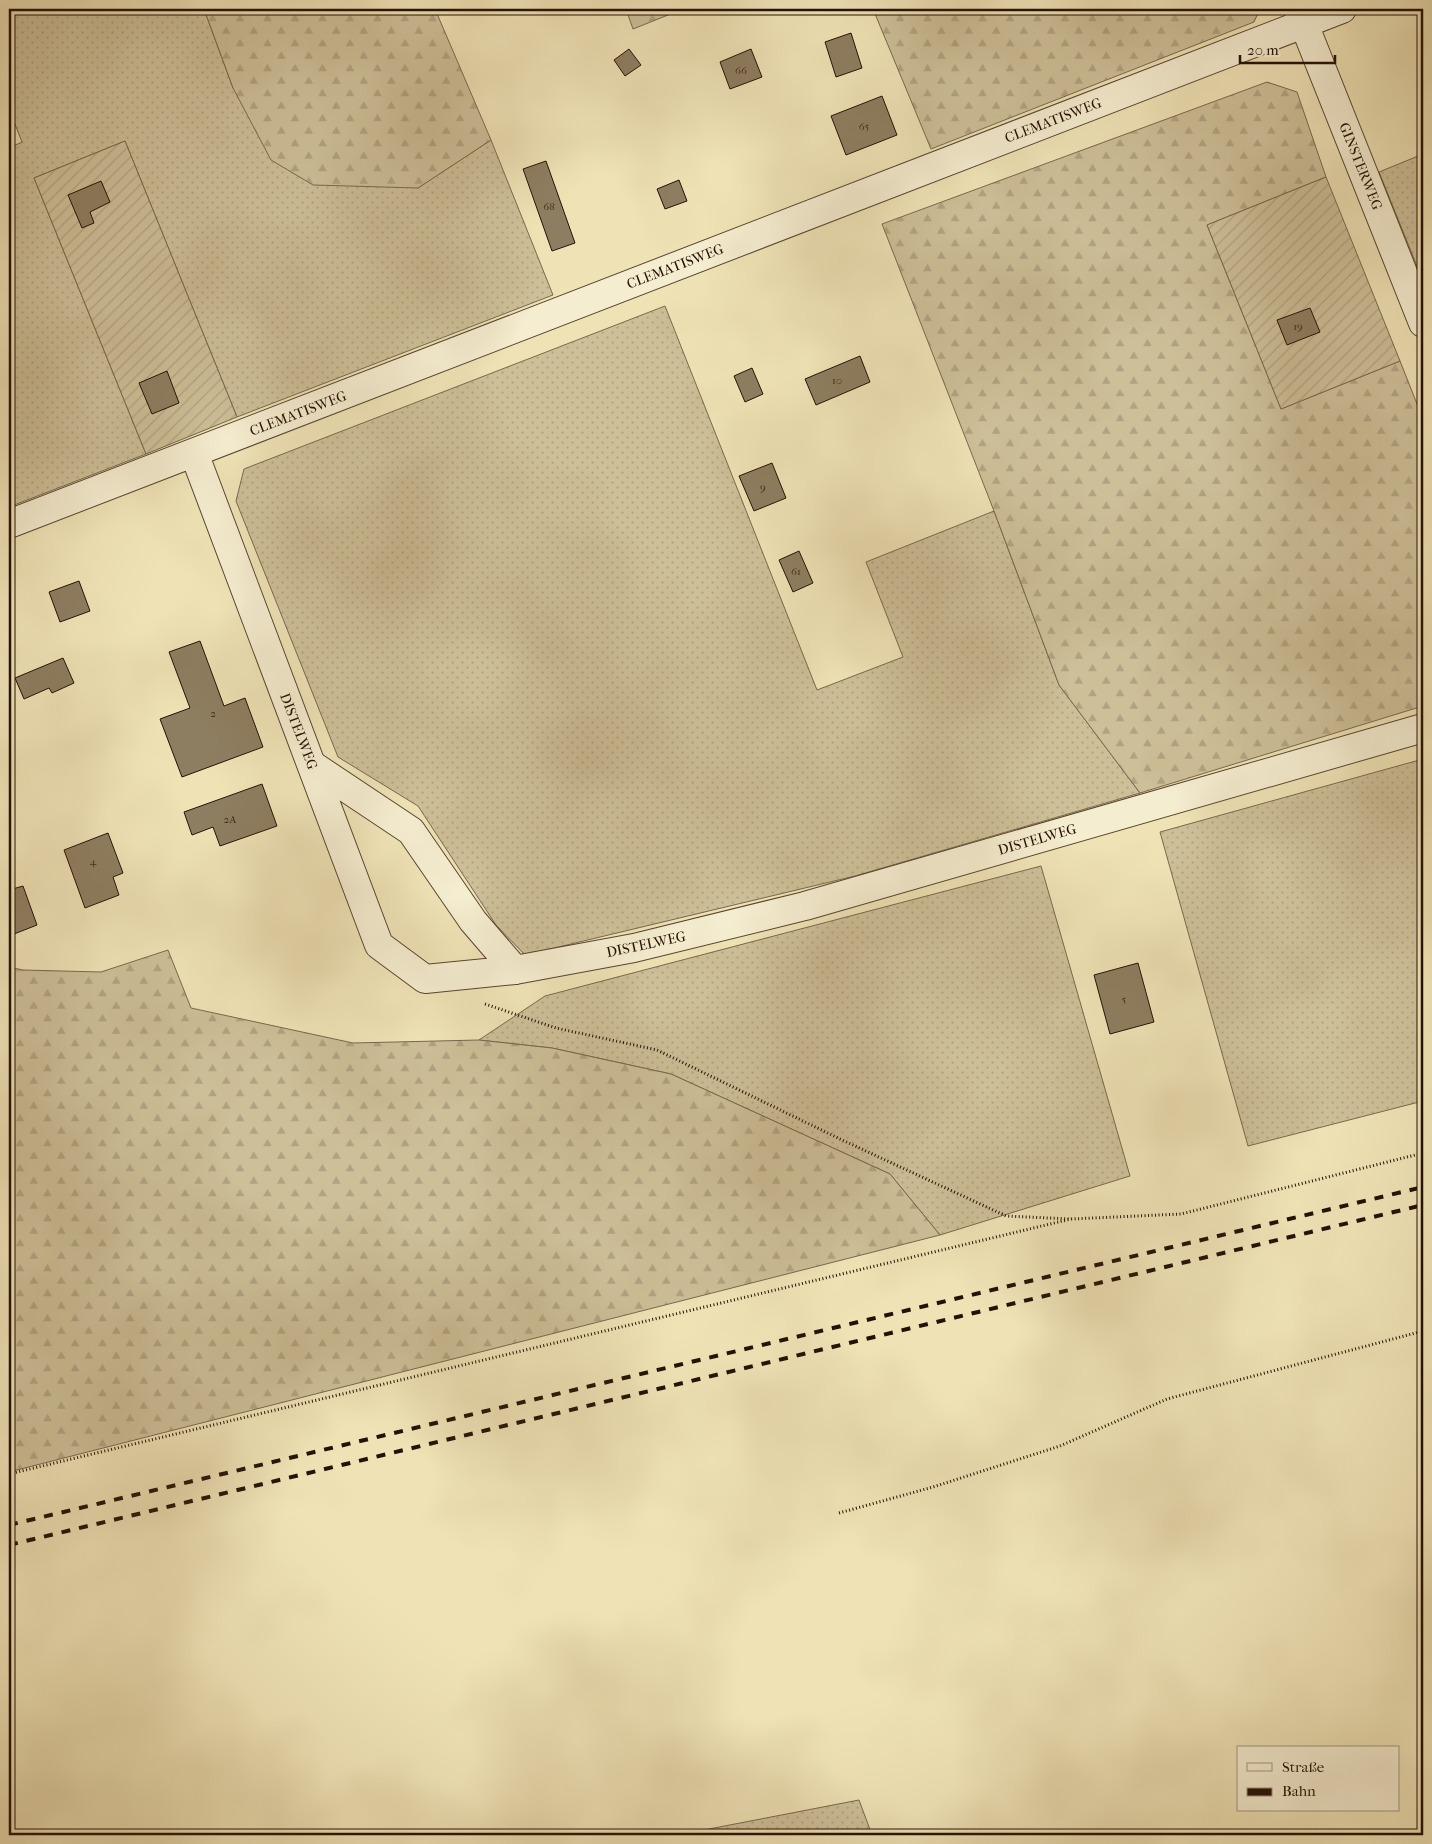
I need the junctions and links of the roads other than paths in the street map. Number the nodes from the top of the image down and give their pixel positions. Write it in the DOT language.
graph roads {
  1 [pos="1342,9"];
  2 [pos="1301,16"];
  3 [pos="1423,323"];
  4 [pos="194,453"];
  5 [pos="9,524"];
  6 [pos="1423,728"];
  7 [pos="312,765"];
  8 [pos="515,970"];
  1 -- 2 [label="street, CLEMATISWEG"];
  2 -- 3 [label="street, GINSTERWEG"];
  2 -- 4 [label="street, CLEMATISWEG"];
  4 -- 5 [label="street, CLEMATISWEG"];
  4 -- 7 [label="street, DISTELWEG"];
  6 -- 8 [label="street, DISTELWEG"];
  7 -- 8 [label="street"];
  7 -- 8 [label="street, DISTELWEG"];
}
